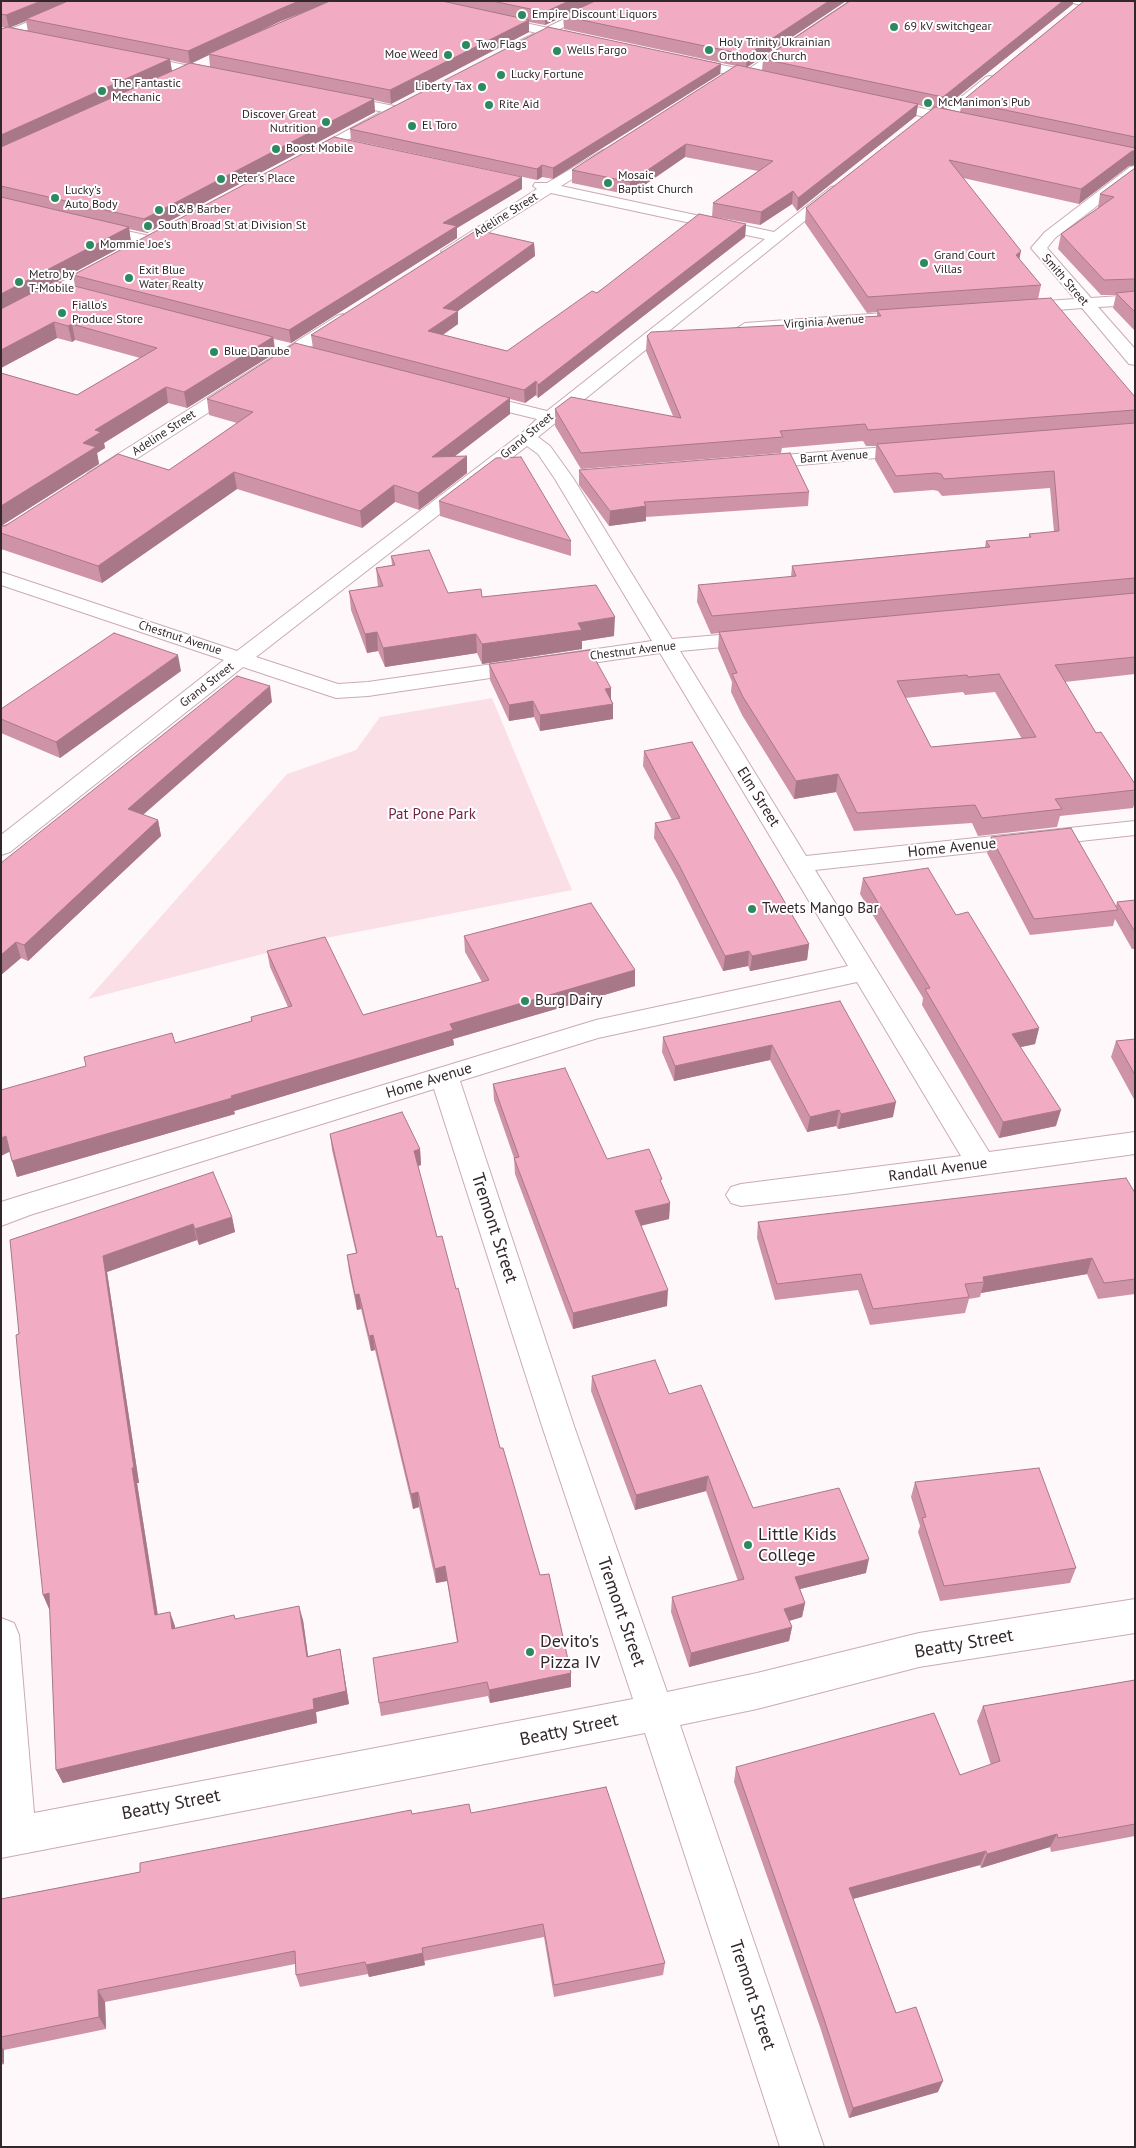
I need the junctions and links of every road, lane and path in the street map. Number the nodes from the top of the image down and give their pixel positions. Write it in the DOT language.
graph roads {
  1 [pos="90,1"];
  2 [pos="611,1"];
  3 [pos="858,1"];
  4 [pos="1083,2"];
  5 [pos="1135,10"];
  6 [pos="1072,14"];
  7 [pos="483,18"];
  8 [pos="546,32"];
  9 [pos="4,34"];
  10 [pos="32,38"];
  11 [pos="592,42"];
  12 [pos="512,48"];
  13 [pos="124,56"];
  14 [pos="674,59"];
  15 [pos="209,62"];
  16 [pos="192,70"];
  17 [pos="1003,70"];
  18 [pos="740,73"];
  19 [pos="229,77"];
  20 [pos="174,78"];
  21 [pos="772,80"];
  22 [pos="716,83"];
  23 [pos="328,97"];
  24 [pos="868,101"];
  25 [pos="407,102"];
  26 [pos="394,110"];
  27 [pos="938,116"];
  28 [pos="973,123"];
  29 [pos="916,127"];
  30 [pos="333,142"];
  31 [pos="615,146"];
  32 [pos="360,147"];
  33 [pos="299,161"];
  34 [pos="1135,170"];
  35 [pos="523,182"];
  36 [pos="846,182"];
  37 [pos="548,188"];
  38 [pos="82,224"];
  39 [pos="165,232"];
  40 [pos="777,237"];
  41 [pos="149,240"];
  42 [pos="133,249"];
  43 [pos="116,258"];
  44 [pos="433,262"];
  45 [pos="58,290"];
  46 [pos="79,295"];
  47 [pos="1135,300"];
  48 [pos="1085,303"];
  49 [pos="358,309"];
  50 [pos="1003,309"];
  51 [pos="914,316"];
  52 [pos="1,320"];
  53 [pos="663,329"];
  54 [pos="725,329"];
  55 [pos="683,330"];
  56 [pos="272,346"];
  57 [pos="292,351"];
  58 [pos="310,356"];
  59 [pos="1135,360"];
  60 [pos="457,394"];
  61 [pos="550,417"];
  62 [pos="527,438"];
  63 [pos="931,449"];
  64 [pos="739,464"];
  65 [pos="84,484"];
  66 [pos="1,578"];
  67 [pos="778,636"];
  68 [pos="666,646"];
  69 [pos="241,658"];
  70 [pos="1135,828"];
  71 [pos="1,847"];
  72 [pos="799,864"];
  73 [pos="863,972"];
  74 [pos="444,1076"];
  75 [pos="1135,1142"];
  76 [pos="981,1164"];
  77 [pos="740,1195"];
  78 [pos="1,1215"];
  79 [pos="1135,1616"];
  80 [pos="1,1635"];
  81 [pos="657,1712"];
  82 [pos="9,1837"];
  83 [pos="802,2147"];
  1 -- 9 [label="street"];
  2 -- 8 [label="street"];
  3 -- 18 [label="street"];
  4 -- 5 [label="street"];
  4 -- 6 [label="street"];
  7 -- 8 [label="street"];
  8 -- 11 [label="street"];
  8 -- 12 [label="street"];
  9 -- 10 [label="street"];
  13 -- 16 [label="street"];
  14 -- 18 [label="street"];
  15 -- 16 [label="street"];
  16 -- 19 [label="street"];
  16 -- 20 [label="street"];
  17 -- 27 [label="street"];
  18 -- 21 [label="street"];
  18 -- 22 [label="street"];
  23 -- 26 [label="street"];
  24 -- 27 [label="street"];
  25 -- 26 [label="street"];
  26 -- 30 [label="street"];
  27 -- 28 [label="street"];
  27 -- 29 [label="street"];
  30 -- 32 [label="street"];
  30 -- 33 [label="street"];
  31 -- 37 [label="street, Adeline Street"];
  34 -- 48 [label="street, Smith Street"];
  35 -- 37 [label="street"];
  36 -- 40 [label="street, Grand Street"];
  37 -- 40 [label="street"];
  37 -- 44 [label="street, Adeline Street"];
  38 -- 41 [label="street"];
  39 -- 41 [label="street"];
  40 -- 53 [label="street, Grand Street"];
  41 -- 42 [label="street"];
  43 -- 45 [label="street"];
  45 -- 46 [label="street"];
  45 -- 52 [label="street"];
  47 -- 48 [label="street"];
  48 -- 50 [label="street"];
  48 -- 59 [label="street, Smith Street"];
  49 -- 57 [label="street, Adeline Street"];
  51 -- 54 [label="street, Virginia Avenue"];
  53 -- 55 [label="street"];
  53 -- 61 [label="street, Grand Street"];
  56 -- 57 [label="street"];
  57 -- 58 [label="street"];
  57 -- 65 [label="street, Adeline Street"];
  60 -- 61 [label="street"];
  61 -- 62 [label="street, Grand Street"];
  62 -- 68 [label="street, Elm Street"];
  62 -- 69 [label="street, Grand Street"];
  63 -- 64 [label="street, Barnt Avenue"];
  66 -- 69 [label="street, Chestnut Avenue"];
  67 -- 68 [label="street, Chestnut Avenue"];
  68 -- 69 [label="street, Chestnut Avenue"];
  68 -- 72 [label="street, Elm Street"];
  69 -- 71 [label="street, Grand Street"];
  70 -- 72 [label="street, Home Avenue"];
  72 -- 73 [label="street, Elm Street"];
  73 -- 74 [label="street, Home Avenue"];
  73 -- 76 [label="street, Elm Street"];
  74 -- 78 [label="street, Home Avenue"];
  74 -- 81 [label="street, Tremont Street"];
  75 -- 76 [label="street, Randall Avenue"];
  76 -- 77 [label="street, Randall Avenue"];
  79 -- 81 [label="street, Beatty Street"];
  80 -- 82 [label="street"];
  81 -- 82 [label="street, Beatty Street"];
  81 -- 83 [label="street, Tremont Street"];
}
